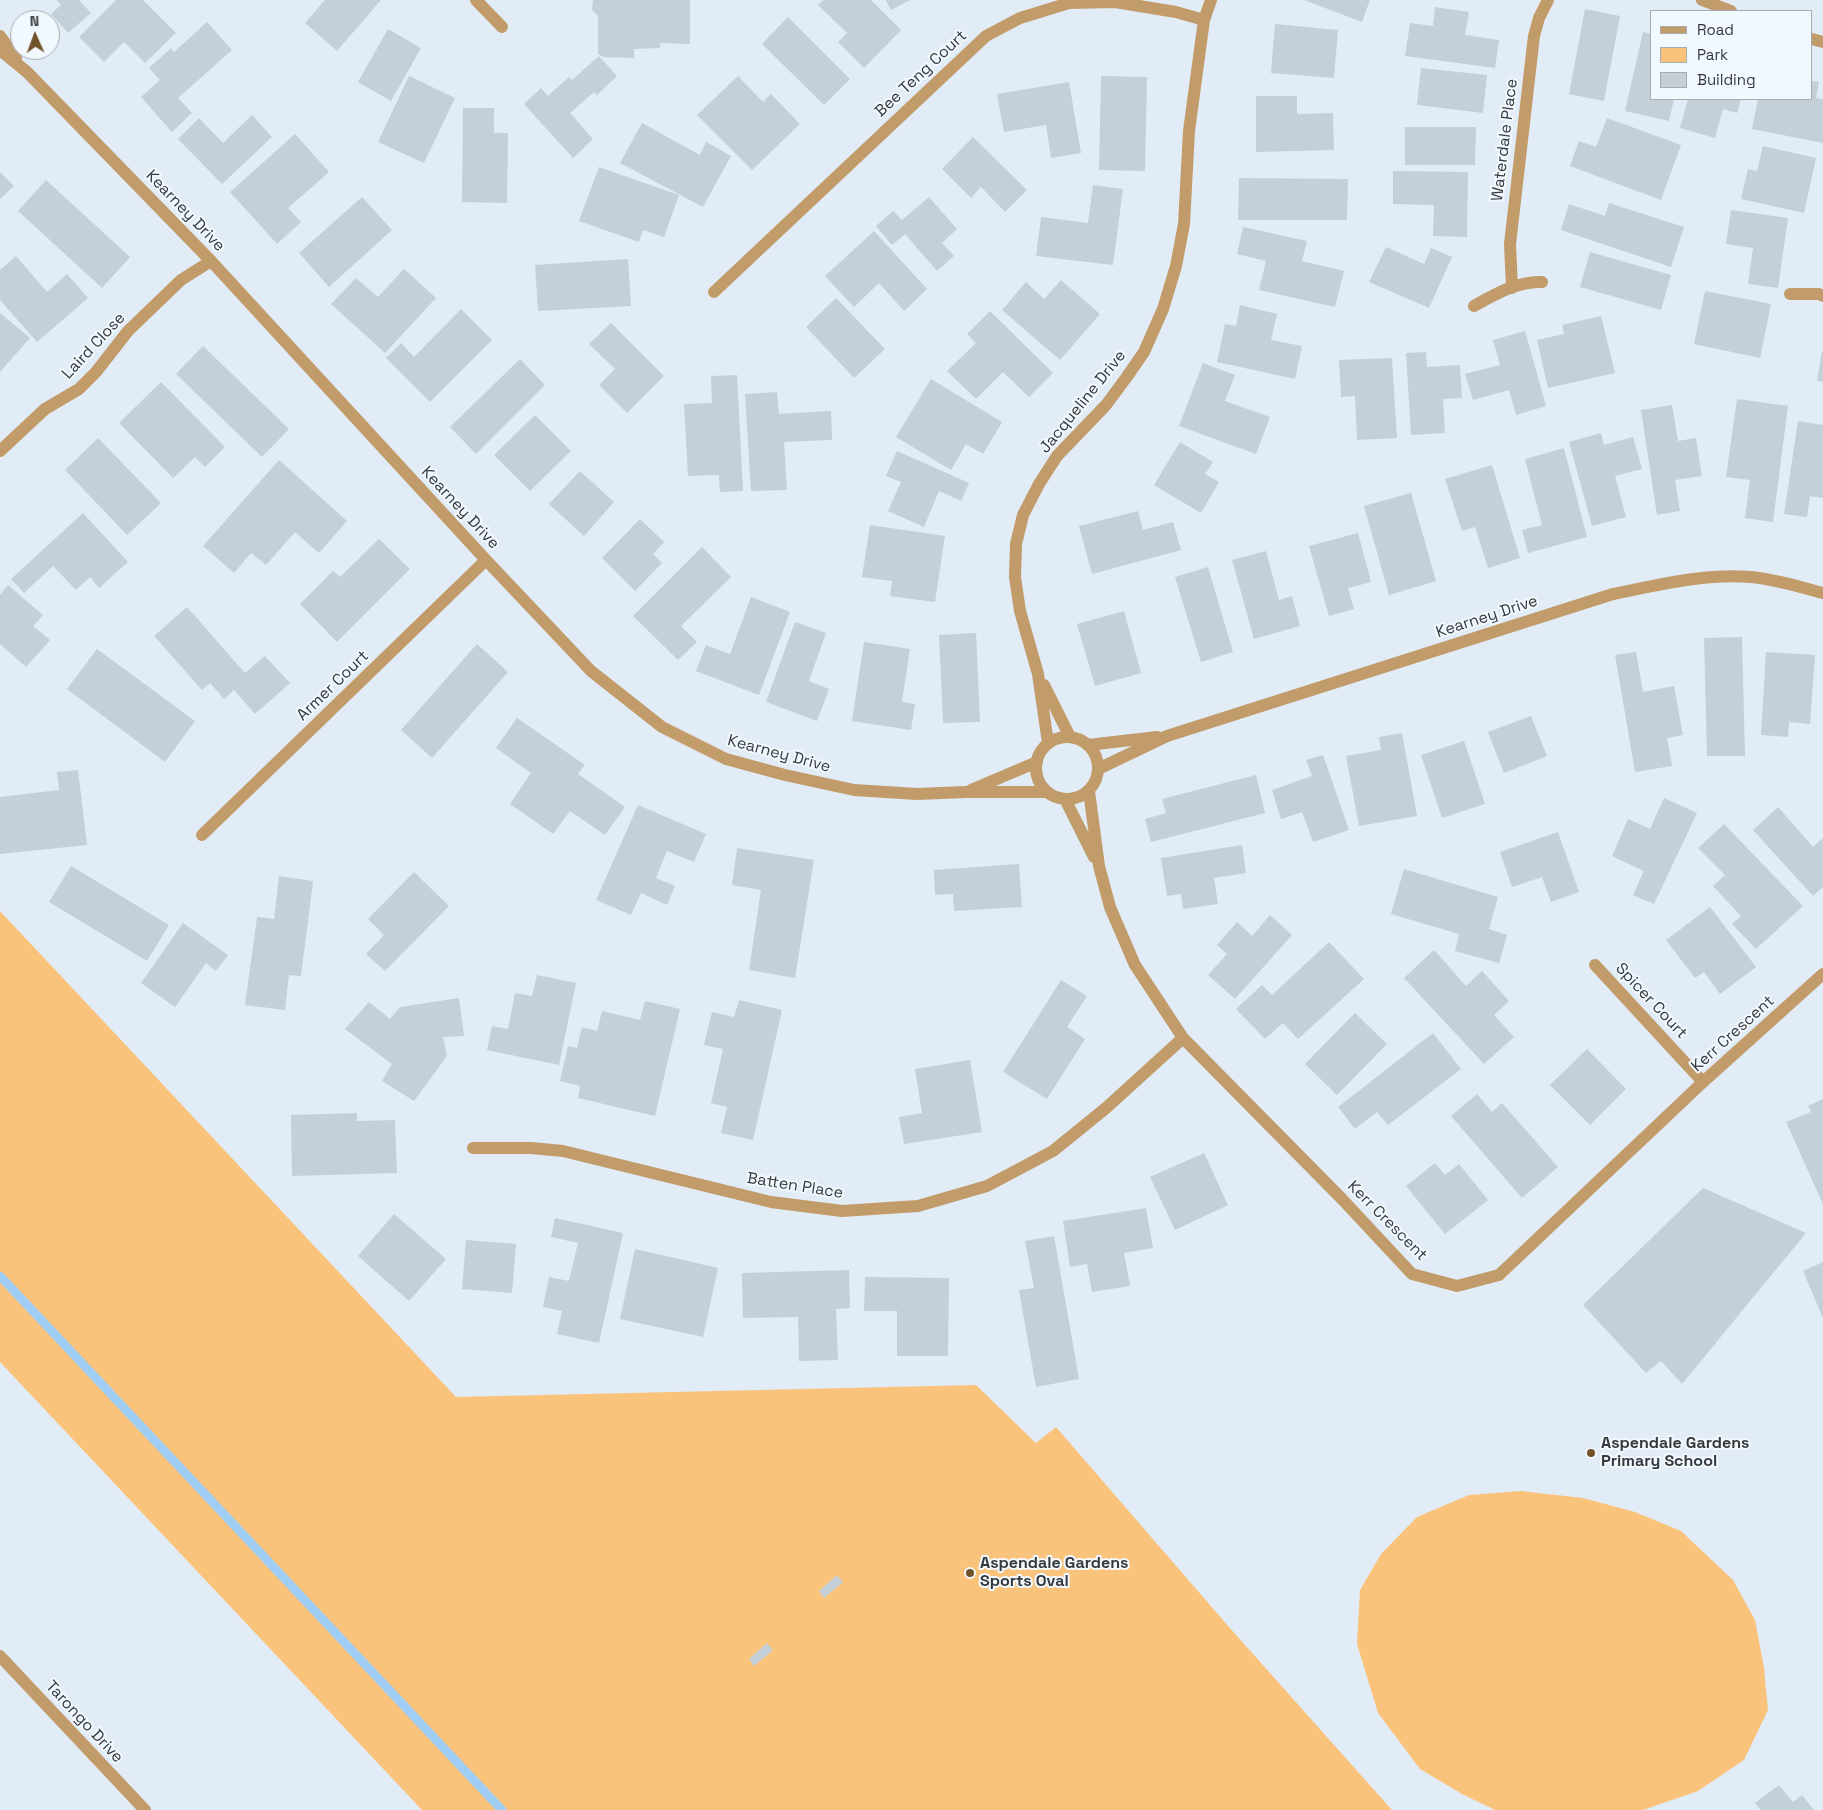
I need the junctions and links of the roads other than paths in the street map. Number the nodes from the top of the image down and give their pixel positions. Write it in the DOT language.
graph roads {
  1 [pos="476,0"];
  2 [pos="1211,0"];
  3 [pos="1548,0"];
  4 [pos="1702,0"];
  5 [pos="1728,10"];
  6 [pos="1204,20"];
  7 [pos="502,27"];
  8 [pos="0,36"];
  9 [pos="0,50"];
  10 [pos="27,72"];
  11 [pos="211,261"];
  12 [pos="1542,282"];
  13 [pos="1512,288"];
  14 [pos="714,292"];
  15 [pos="1822,292"];
  16 [pos="1790,294"];
  17 [pos="1474,306"];
  18 [pos="0,451"];
  19 [pos="486,560"];
  20 [pos="1823,593"];
  21 [pos="1038,674"];
  22 [pos="1167,736"];
  23 [pos="1070,737"];
  24 [pos="1048,743"];
  25 [pos="1088,745"];
  26 [pos="1037,762"];
  27 [pos="1098,769"];
  28 [pos="1089,791"];
  29 [pos="966,792"];
  30 [pos="1047,792"];
  31 [pos="1065,799"];
  32 [pos="202,835"];
  33 [pos="1099,866"];
  34 [pos="1595,965"];
  35 [pos="1823,974"];
  36 [pos="1183,1038"];
  37 [pos="1703,1082"];
  38 [pos="472,1148"];
  39 [pos="0,1656"];
  40 [pos="145,1810"];
  1 -- 7 [label="street"];
  2 -- 6 [label="street, Jacqueline Drive"];
  3 -- 13 [label="street, Waterdale Place"];
  4 -- 5 [label="street"];
  6 -- 14 [label="street, Bee Teng Court"];
  6 -- 21 [label="street, Jacqueline Drive"];
  8 -- 10 [label="street, Kearney Drive"];
  9 -- 10 [label="street, Kearney Drive"];
  10 -- 11 [label="street, Kearney Drive"];
  11 -- 18 [label="street, Laird Close"];
  11 -- 19 [label="street, Kearney Drive"];
  12 -- 13 [label="street"];
  13 -- 17 [label="street"];
  15 -- 16 [label="street"];
  19 -- 29 [label="street, Kearney Drive"];
  19 -- 32 [label="street, Armer Court"];
  20 -- 22 [label="street, Kearney Drive"];
  21 -- 23 [label="street, Jacqueline Drive"];
  21 -- 24 [label="street, Jacqueline Drive"];
  22 -- 25 [label="street, Kearney Drive"];
  22 -- 27 [label="street, Kearney Drive"];
  23 -- 24 [label="street"];
  23 -- 25 [label="street"];
  24 -- 26 [label="street"];
  25 -- 27 [label="street"];
  26 -- 29 [label="street, Kearney Drive"];
  26 -- 30 [label="street"];
  27 -- 28 [label="street"];
  28 -- 31 [label="street"];
  28 -- 33 [label="street, Kerr Crescent"];
  29 -- 30 [label="street, Kearney Drive"];
  30 -- 31 [label="street"];
  31 -- 33 [label="street, Kerr Crescent"];
  33 -- 36 [label="street, Kerr Crescent"];
  34 -- 37 [label="street, Spicer Court"];
  35 -- 37 [label="street, Kerr Crescent"];
  36 -- 37 [label="street, Kerr Crescent"];
  36 -- 38 [label="street, Batten Place"];
  39 -- 40 [label="street, Tarongo Drive"];
}
